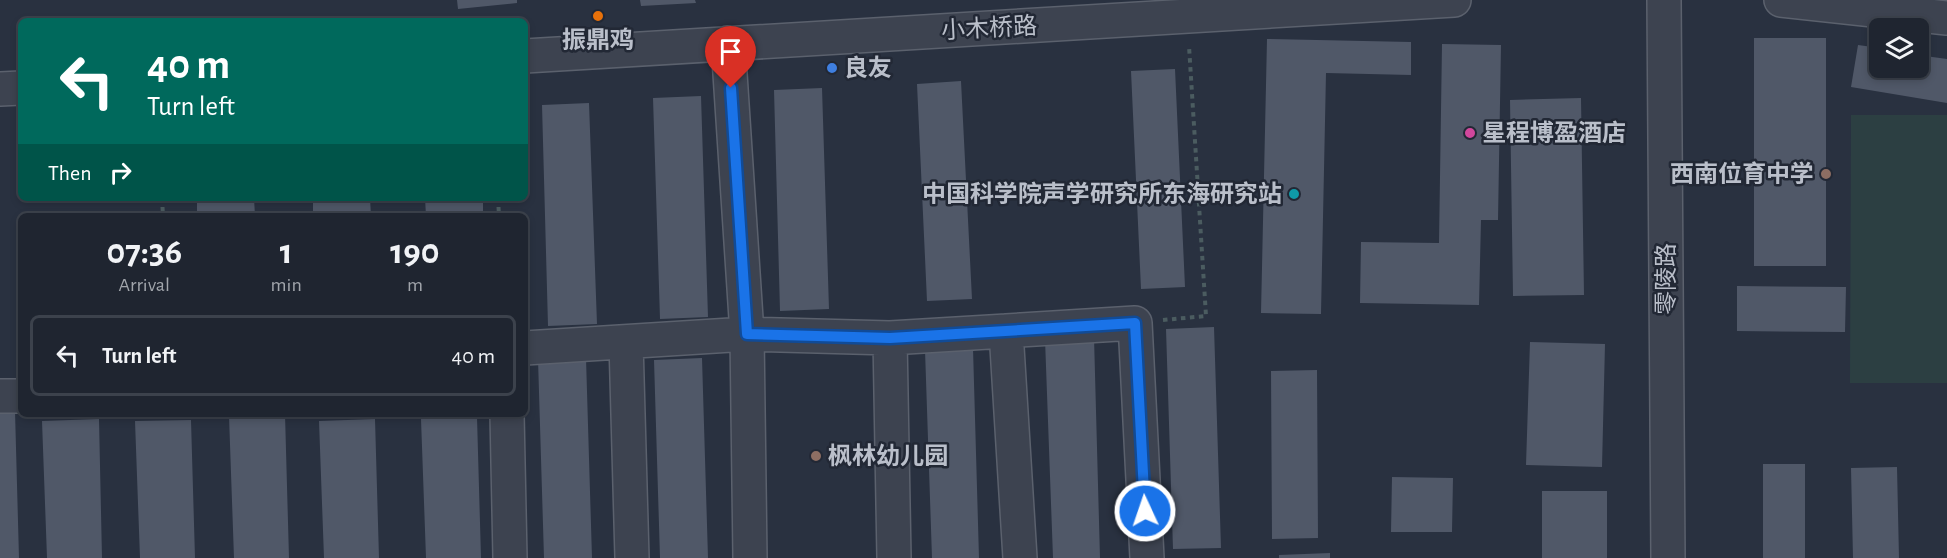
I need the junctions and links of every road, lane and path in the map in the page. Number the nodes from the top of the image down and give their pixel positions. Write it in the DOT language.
graph roads {
  1 [pos="1454,0"];
  2 [pos="1664,0"];
  3 [pos="1781,0"];
  4 [pos="1188,16"];
  5 [pos="1947,18"];
  6 [pos="728,44"];
  7 [pos="528,56"];
  8 [pos="18,88"];
  9 [pos="0,89"];
  10 [pos="1135,323"];
  11 [pos="1006,331"];
  12 [pos="747,334"];
  13 [pos="890,338"];
  14 [pos="626,342"];
  15 [pos="528,348"];
  16 [pos="0,396"];
  17 [pos="18,396"];
  18 [pos="507,417"];
  19 [pos="510,558"];
  20 [pos="632,558"];
  21 [pos="750,558"];
  22 [pos="894,558"];
  23 [pos="1020,558"];
  24 [pos="1147,558"];
  25 [pos="1668,558"];
  1 -- 4 [label="street, 小木桥路"];
  2 -- 25 [label="street, 零陵路"];
  3 -- 5 [label="street"];
  4 -- 6 [label="street, 小木桥路"];
  4 -- 10 [label="path"];
  6 -- 7 [label="street, 小木桥路"];
  6 -- 12 [label="street"];
  8 -- 9 [label="street"];
  10 -- 11 [label="street"];
  10 -- 24 [label="street"];
  11 -- 13 [label="street"];
  11 -- 23 [label="street"];
  12 -- 13 [label="street"];
  12 -- 14 [label="street"];
  12 -- 21 [label="street"];
  13 -- 22 [label="street"];
  14 -- 15 [label="street"];
  14 -- 20 [label="street"];
  16 -- 17 [label="street"];
  18 -- 19 [label="street"];
}
